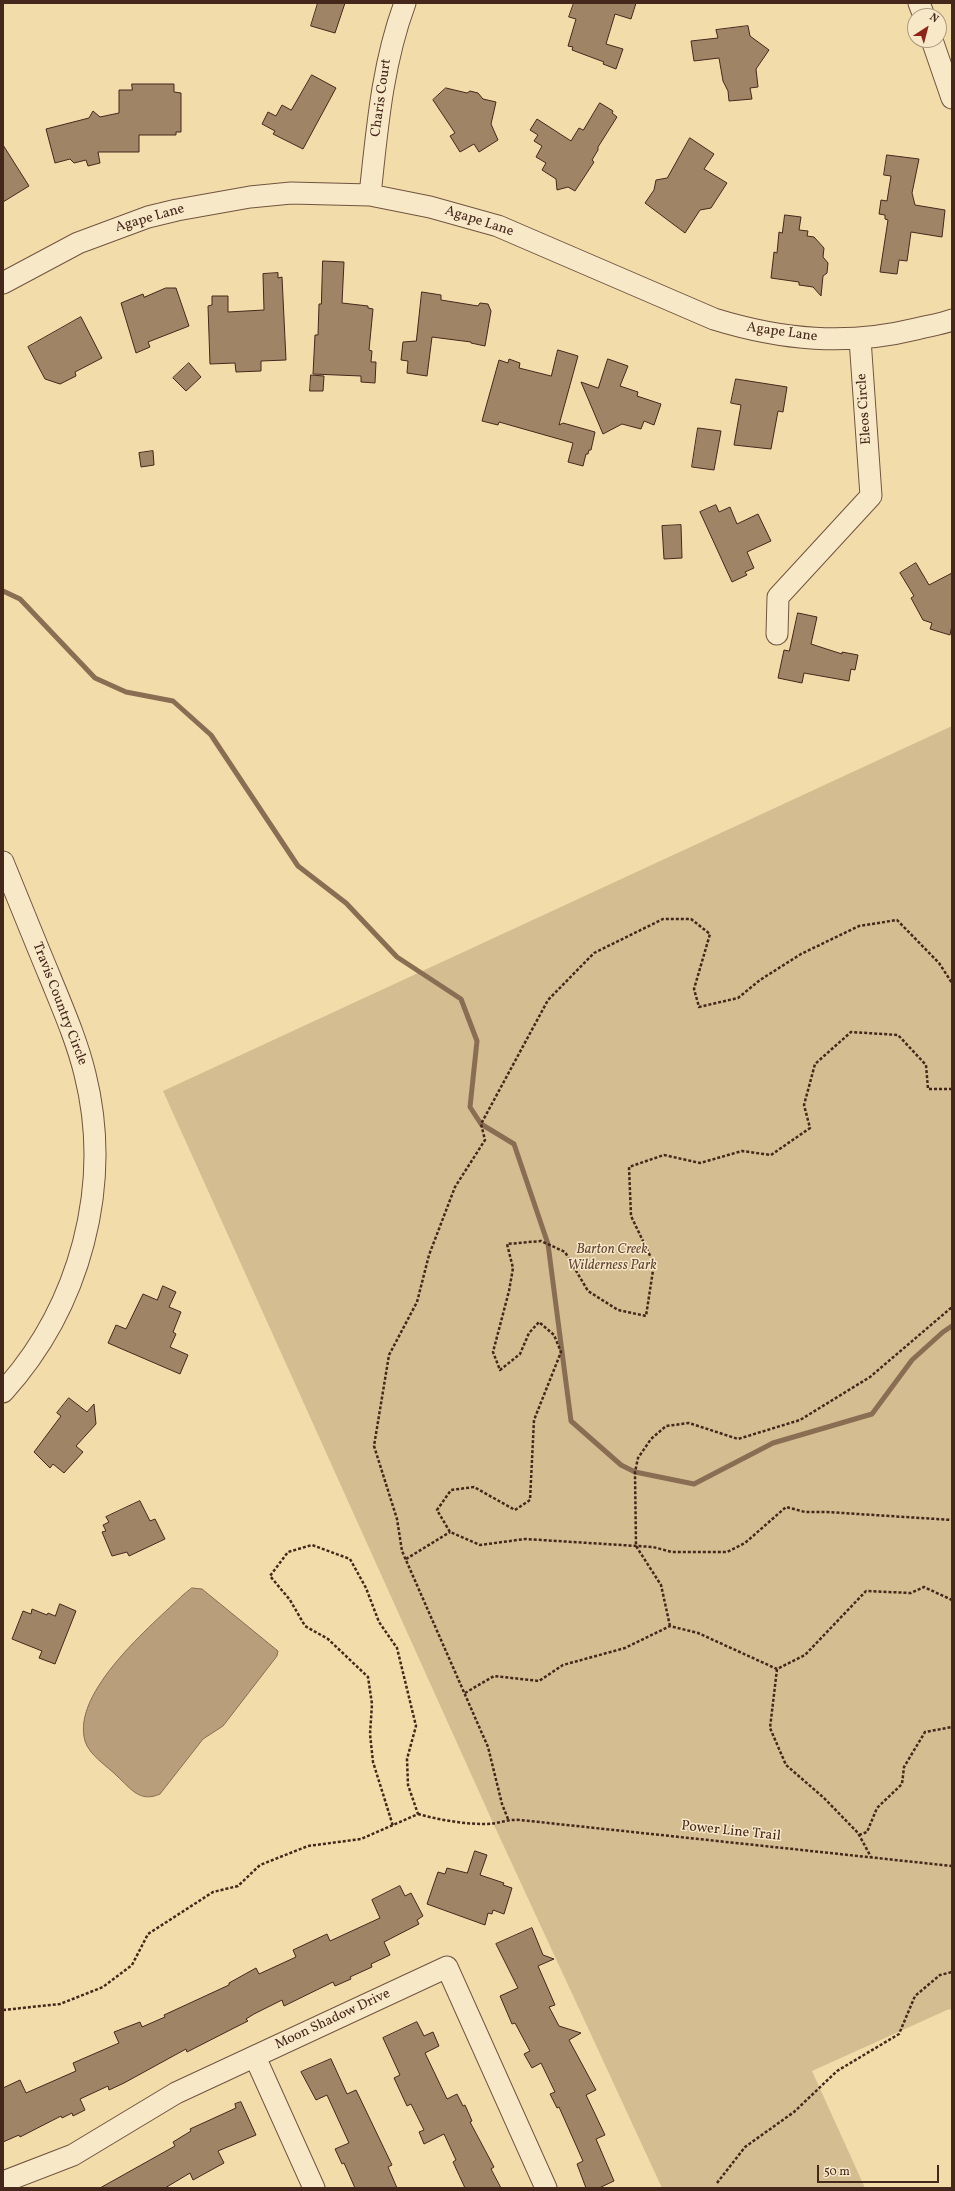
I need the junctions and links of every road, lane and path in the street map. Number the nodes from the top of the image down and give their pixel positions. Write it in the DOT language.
graph roads {
  1 [pos="405,3"];
  2 [pos="935,48"];
  3 [pos="952,98"];
  4 [pos="370,195"];
  5 [pos="3,284"];
  6 [pos="952,320"];
  7 [pos="860,339"];
  8 [pos="777,634"];
  9 [pos="3,862"];
  10 [pos="952,983"];
  11 [pos="952,1089"];
  12 [pos="952,1307"];
  13 [pos="3,1392"];
  14 [pos="952,1520"];
  15 [pos="450,1532"];
  16 [pos="636,1546"];
  17 [pos="406,1559"];
  18 [pos="952,1600"];
  19 [pos="670,1626"];
  20 [pos="777,1669"];
  21 [pos="465,1693"];
  22 [pos="952,1727"];
  23 [pos="418,1814"];
  24 [pos="508,1819"];
  25 [pos="393,1826"];
  26 [pos="859,1835"];
  27 [pos="871,1857"];
  28 [pos="952,1866"];
  29 [pos="952,1972"];
  30 [pos="3,2010"];
  31 [pos="255,2057"];
  32 [pos="3,2182"];
  33 [pos="717,2183"];
  34 [pos="314,2188"];
  35 [pos="546,2188"];
  1 -- 4 [label="street, Charis Court"];
  2 -- 3 [label="street"];
  4 -- 5 [label="street, Agape Lane"];
  4 -- 7 [label="street, Agape Lane"];
  6 -- 7 [label="street, Agape Lane"];
  7 -- 8 [label="street, Eleos Circle"];
  9 -- 13 [label="street, Travis Country Circle"];
  10 -- 17 [label="path"];
  11 -- 15 [label="path"];
  12 -- 16 [label="path"];
  14 -- 16 [label="path"];
  15 -- 16 [label="path"];
  15 -- 17 [label="path"];
  16 -- 19 [label="path"];
  17 -- 21 [label="path"];
  18 -- 20 [label="path"];
  19 -- 20 [label="path"];
  19 -- 21 [label="path"];
  20 -- 26 [label="path"];
  21 -- 24 [label="path"];
  22 -- 26 [label="path"];
  23 -- 24 [label="path"];
  23 -- 25 [label="path"];
  23 -- 25 [label="path"];
  24 -- 27 [label="path, Power Line Trail"];
  25 -- 30 [label="path"];
  26 -- 27 [label="path"];
  27 -- 28 [label="path, Power Line Trail"];
  29 -- 33 [label="path"];
  31 -- 32 [label="street, Moon Shadow Drive"];
  31 -- 34 [label="street"];
  31 -- 35 [label="street, Moon Shadow Drive"];
}
